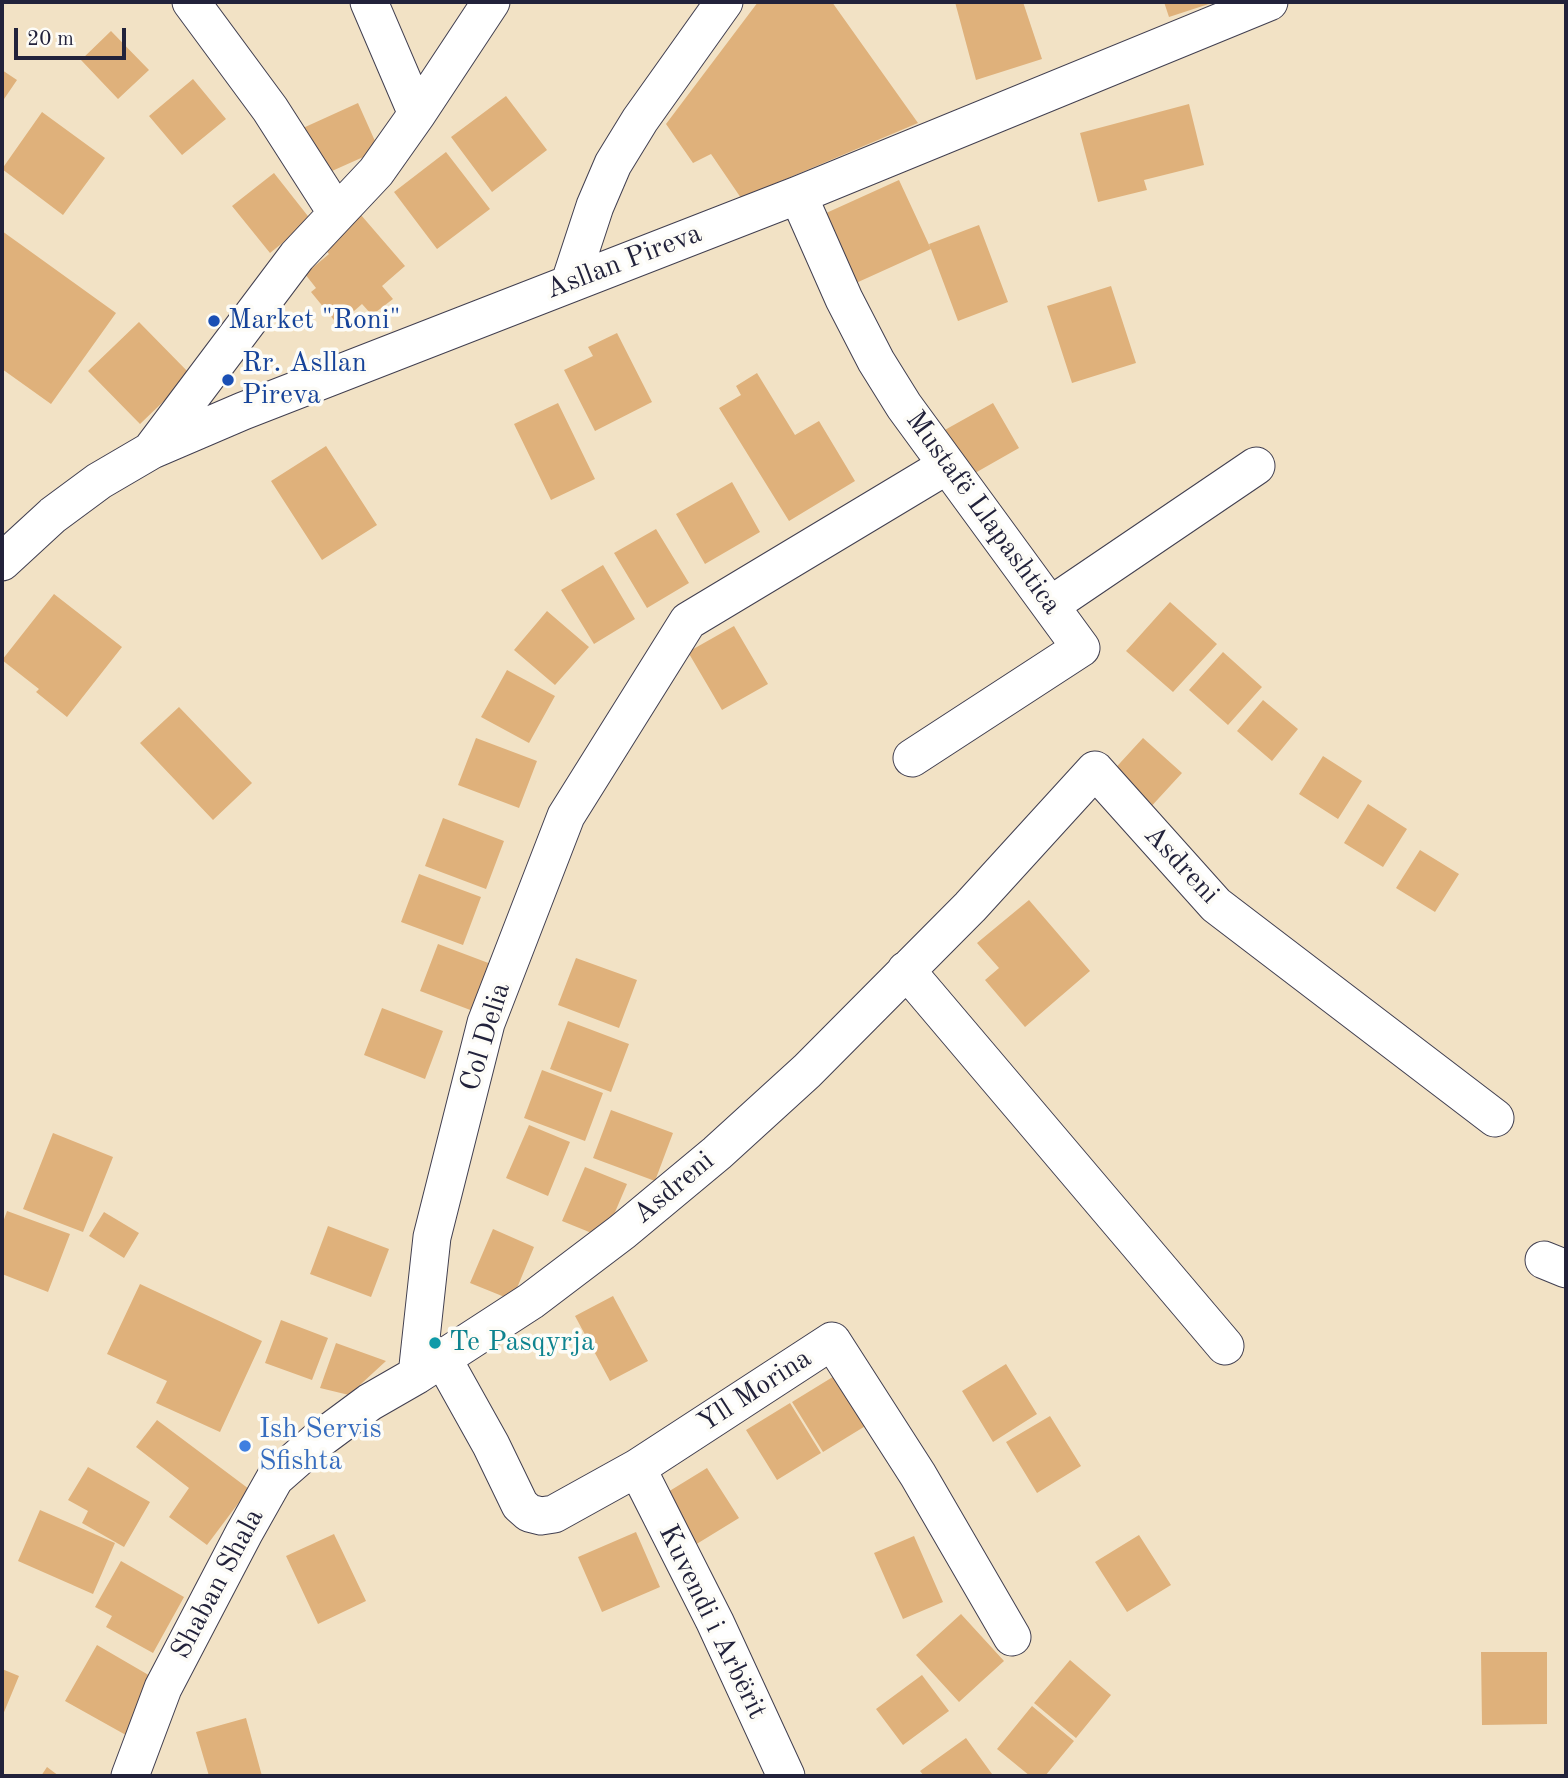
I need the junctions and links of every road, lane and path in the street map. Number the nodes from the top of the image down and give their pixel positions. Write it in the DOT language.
graph roads {
  1 [pos="191,2"];
  2 [pos="369,2"];
  3 [pos="491,2"];
  4 [pos="724,2"];
  5 [pos="1269,2"];
  6 [pos="418,114"];
  7 [pos="797,195"];
  8 [pos="336,212"];
  9 [pos="570,282"];
  10 [pos="152,450"];
  11 [pos="946,466"];
  12 [pos="1256,466"];
  13 [pos="2,562"];
  14 [pos="1051,605"];
  15 [pos="912,758"];
  16 [pos="906,970"];
  17 [pos="1495,1118"];
  18 [pos="1225,1346"];
  19 [pos="430,1367"];
  20 [pos="637,1468"];
  21 [pos="1012,1637"];
  22 [pos="130,1776"];
  23 [pos="786,1776"];
  1 -- 8 [label="street"];
  2 -- 6 [label="street"];
  3 -- 6 [label="street"];
  4 -- 9 [label="street"];
  5 -- 7 [label="street, Asllan Pireva"];
  6 -- 8 [label="street"];
  7 -- 9 [label="street, Asllan Pireva"];
  7 -- 11 [label="street, Mustafë Llapashtica"];
  8 -- 10 [label="street"];
  9 -- 10 [label="street, Asllan Pireva"];
  10 -- 13 [label="street, Asllan Pireva"];
  11 -- 14 [label="street, Mustafë Llapashtica"];
  11 -- 19 [label="street, Col Delia"];
  12 -- 14 [label="street"];
  14 -- 15 [label="street, Mustafë Llapashtica"];
  16 -- 17 [label="street, Asdreni"];
  16 -- 18 [label="street"];
  16 -- 19 [label="street, Asdreni"];
  19 -- 20 [label="street, Yll Morina"];
  19 -- 22 [label="street, Shaban Shala"];
  20 -- 21 [label="street, Yll Morina"];
  20 -- 23 [label="street, Kuvendi i Arbërit"];
}
